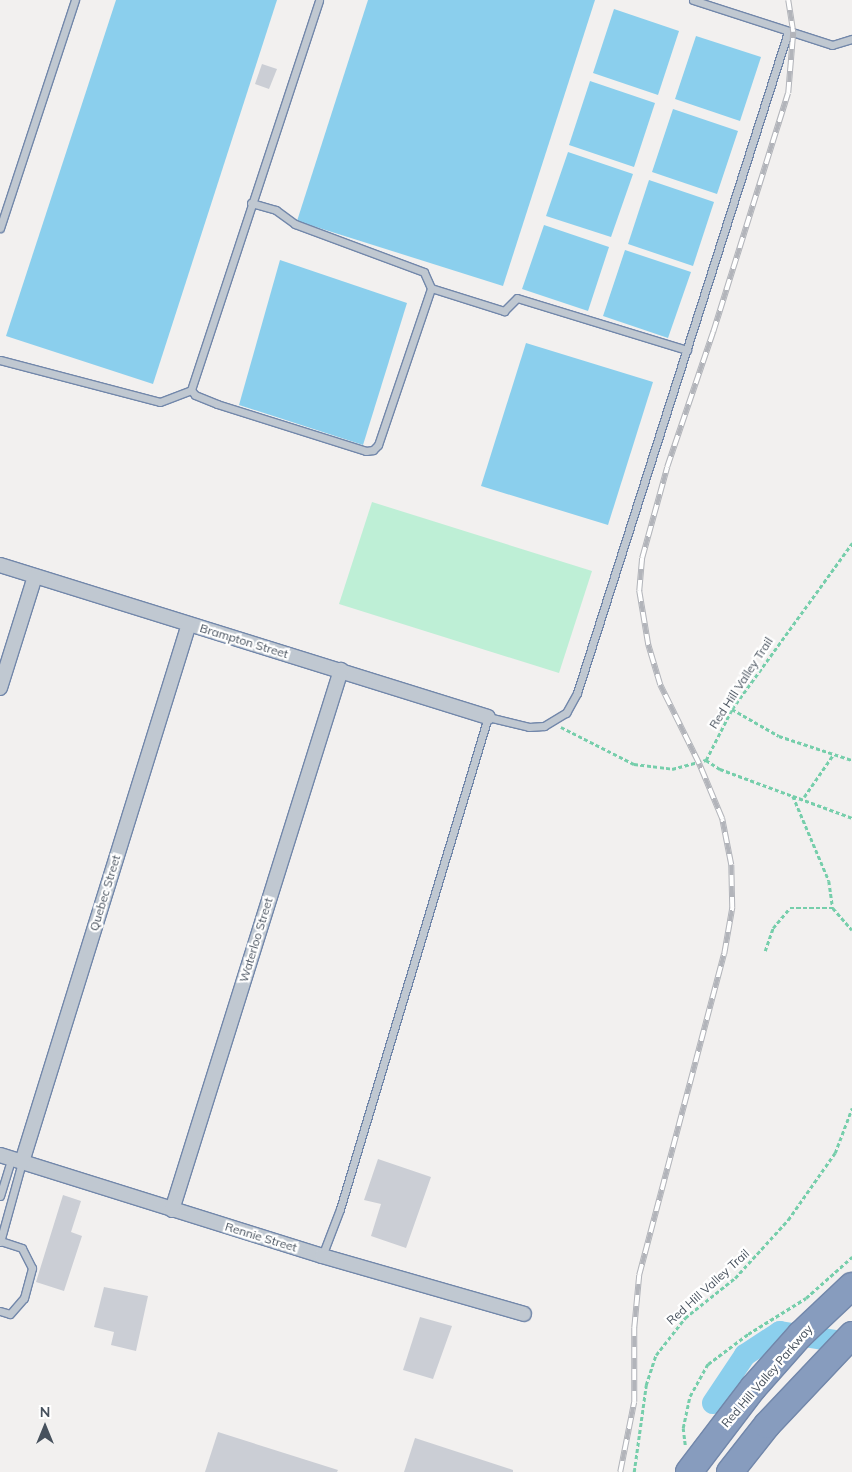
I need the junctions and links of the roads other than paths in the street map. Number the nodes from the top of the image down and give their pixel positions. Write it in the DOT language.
graph roads {
  1 [pos="75,0"];
  2 [pos="319,0"];
  3 [pos="693,0"];
  4 [pos="788,32"];
  5 [pos="852,39"];
  6 [pos="251,203"];
  7 [pos="0,228"];
  8 [pos="431,288"];
  9 [pos="687,350"];
  10 [pos="0,360"];
  11 [pos="191,390"];
  12 [pos="0,565"];
  13 [pos="35,576"];
  14 [pos="189,624"];
  15 [pos="341,670"];
  16 [pos="0,688"];
  17 [pos="488,717"];
  18 [pos="11,1159"];
  19 [pos="0,1196"];
  20 [pos="172,1210"];
  21 [pos="0,1242"];
  22 [pos="322,1256"];
  23 [pos="852,1286"];
  24 [pos="0,1311"];
  25 [pos="524,1314"];
  26 [pos="852,1335"];
  27 [pos="688,1462"];
  28 [pos="730,1472"];
  1 -- 7 [label="lane"];
  2 -- 6 [label="lane"];
  3 -- 4 [label="lane"];
  4 -- 5 [label="lane"];
  4 -- 9 [label="lane"];
  6 -- 8 [label="lane"];
  6 -- 11 [label="lane"];
  8 -- 9 [label="lane"];
  8 -- 11 [label="lane"];
  9 -- 17 [label="lane"];
  10 -- 11 [label="lane"];
  12 -- 13 [label="street, Brampton Street"];
  13 -- 14 [label="street, Brampton Street"];
  13 -- 16 [label="street"];
  14 -- 15 [label="street, Brampton Street"];
  14 -- 18 [label="street, Quebec Street"];
  15 -- 17 [label="street, Brampton Street"];
  15 -- 20 [label="street, Waterloo Street"];
  17 -- 22 [label="lane"];
  18 -- 19 [label="lane"];
  18 -- 20 [label="street, Rennie Street"];
  18 -- 21 [label="lane"];
  20 -- 22 [label="street, Rennie Street"];
  21 -- 24 [label="lane"];
  22 -- 25 [label="street, Rennie Street"];
  23 -- 27 [label="highway, Red Hill Valley Parkway, bridge"];
  26 -- 28 [label="highway"];
}
